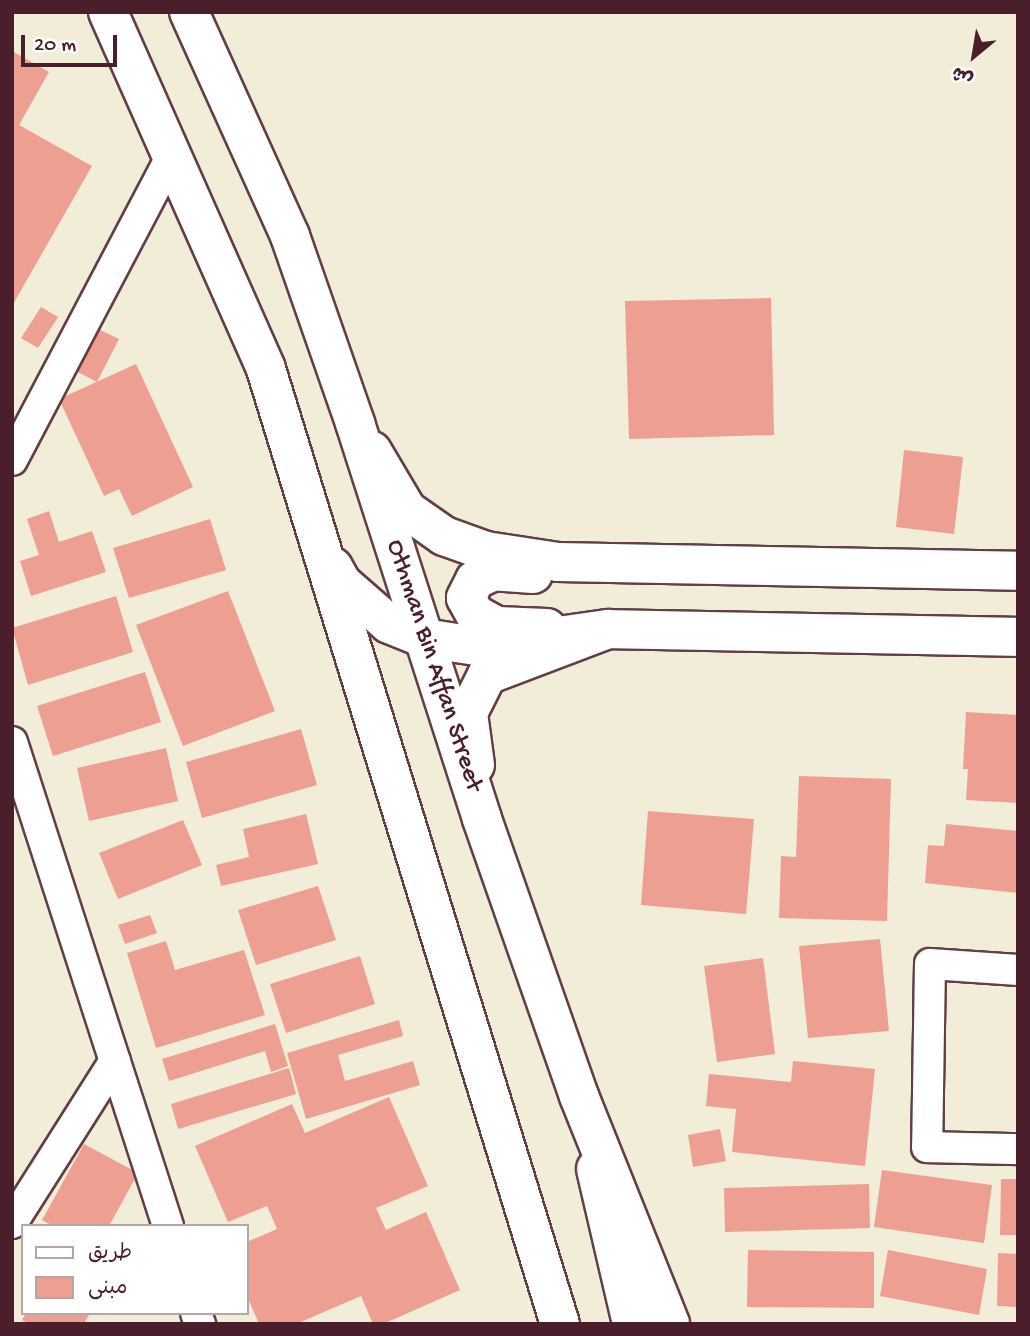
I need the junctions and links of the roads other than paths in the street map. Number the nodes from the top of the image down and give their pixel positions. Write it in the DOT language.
graph roads {
  1 [pos="108,12"];
  2 [pos="189,12"];
  3 [pos="172,155"];
  4 [pos="355,423"];
  5 [pos="12,460"];
  6 [pos="319,541"];
  7 [pos="657,564"];
  8 [pos="1018,571"];
  9 [pos="608,629"];
  10 [pos="1018,637"];
  11 [pos="424,638"];
  12 [pos="12,741"];
  13 [pos="482,819"];
  14 [pos="1018,970"];
  15 [pos="115,1061"];
  16 [pos="579,1096"];
  17 [pos="1018,1149"];
  18 [pos="12,1223"];
  19 [pos="167,1224"];
  20 [pos="561,1324"];
  21 [pos="632,1324"];
  22 [pos="670,1324"];
  1 -- 3 [label="main road"];
  2 -- 4 [label="main road, Othman Bin Affan Street"];
  3 -- 5 [label="street"];
  3 -- 6 [label="main road"];
  4 -- 7 [label="main road"];
  4 -- 11 [label="main road, Othman Bin Affan Street"];
  6 -- 11 [label="main road"];
  6 -- 20 [label="main road"];
  7 -- 8 [label="main road"];
  7 -- 9 [label="main road"];
  9 -- 10 [label="main road"];
  9 -- 11 [label="main road"];
  9 -- 13 [label="main road"];
  11 -- 13 [label="main road, Othman Bin Affan Street"];
  12 -- 15 [label="street"];
  13 -- 16 [label="main road, Othman Bin Affan Street"];
  14 -- 17 [label="street"];
  15 -- 18 [label="street"];
  15 -- 19 [label="street"];
  16 -- 21 [label="main road"];
  16 -- 22 [label="main road, Othman Bin Affan Street"];
}
